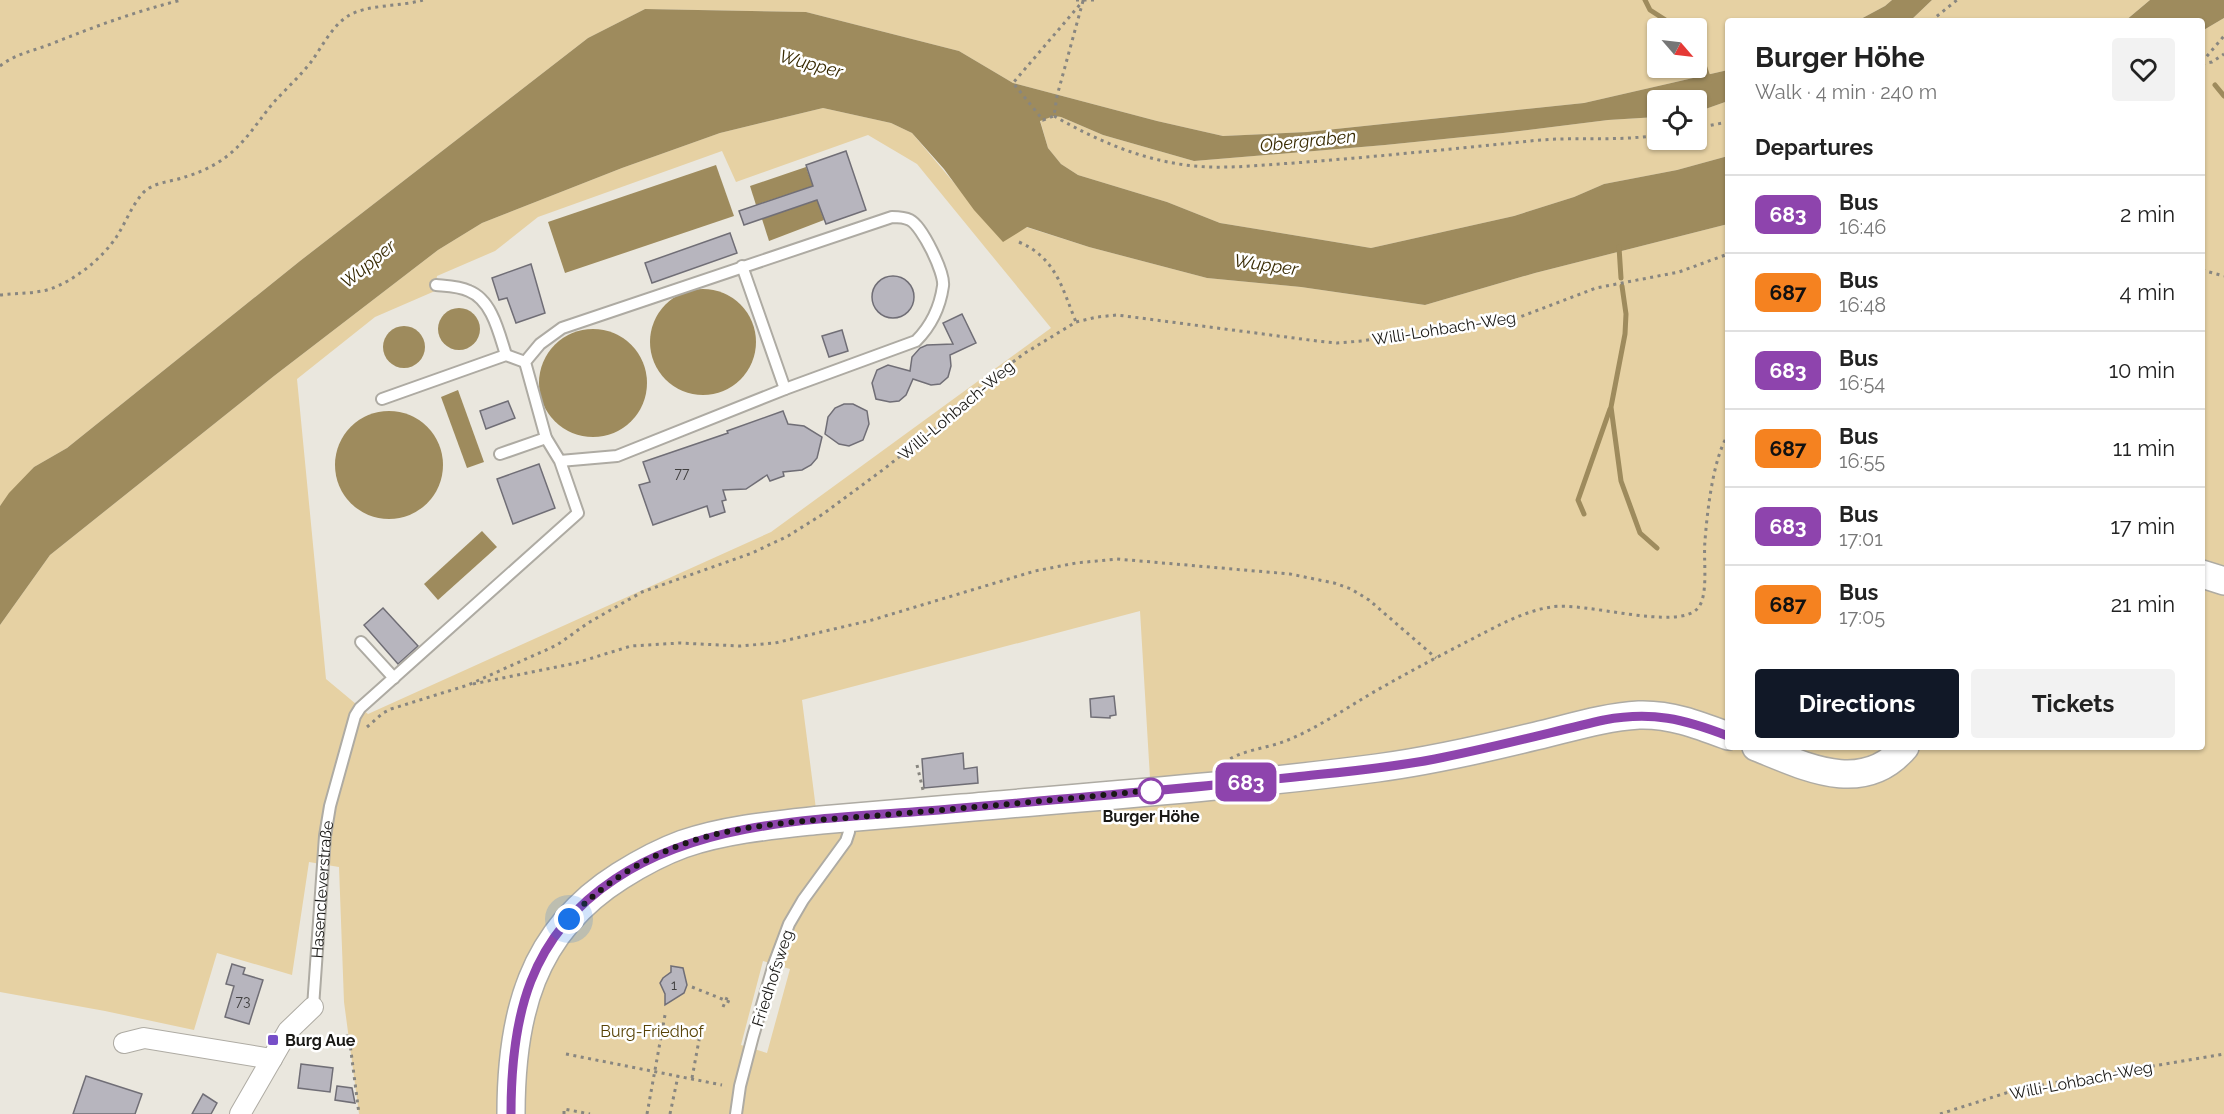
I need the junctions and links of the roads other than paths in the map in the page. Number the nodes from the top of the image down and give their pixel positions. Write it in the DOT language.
graph roads {
  1 [pos="742,266"];
  2 [pos="436,285"];
  3 [pos="506,355"];
  4 [pos="525,362"];
  5 [pos="785,389"];
  6 [pos="382,399"];
  7 [pos="546,438"];
  8 [pos="500,454"];
  9 [pos="560,461"];
  10 [pos="2205,575"];
  11 [pos="2224,581"];
  12 [pos="361,642"];
  13 [pos="394,678"];
  14 [pos="1725,735"];
  15 [pos="1764,750"];
  16 [pos="1902,750"];
  17 [pos="850,818"];
  18 [pos="313,1007"];
  19 [pos="124,1043"];
  20 [pos="272,1059"];
  21 [pos="240,1114"];
  22 [pos="511,1114"];
  23 [pos="736,1114"];
  1 -- 4 [label="lane"];
  1 -- 5 [label="lane"];
  1 -- 5 [label="lane"];
  2 -- 3 [label="lane"];
  3 -- 4 [label="lane"];
  3 -- 6 [label="lane"];
  4 -- 7 [label="lane"];
  5 -- 9 [label="lane"];
  7 -- 8 [label="lane"];
  7 -- 9 [label="lane"];
  9 -- 13 [label="lane"];
  10 -- 11 [label="main road"];
  12 -- 13 [label="lane"];
  13 -- 18 [label="lane, Hasencleverstraße"];
  14 -- 17 [label="main road"];
  15 -- 16 [label="main road"];
  17 -- 22 [label="main road"];
  17 -- 23 [label="lane, Friedhofsweg"];
  18 -- 20 [label="street, Hasencleverstraße"];
  19 -- 20 [label="street"];
  20 -- 21 [label="street, Hasencleverstraße"];
}
